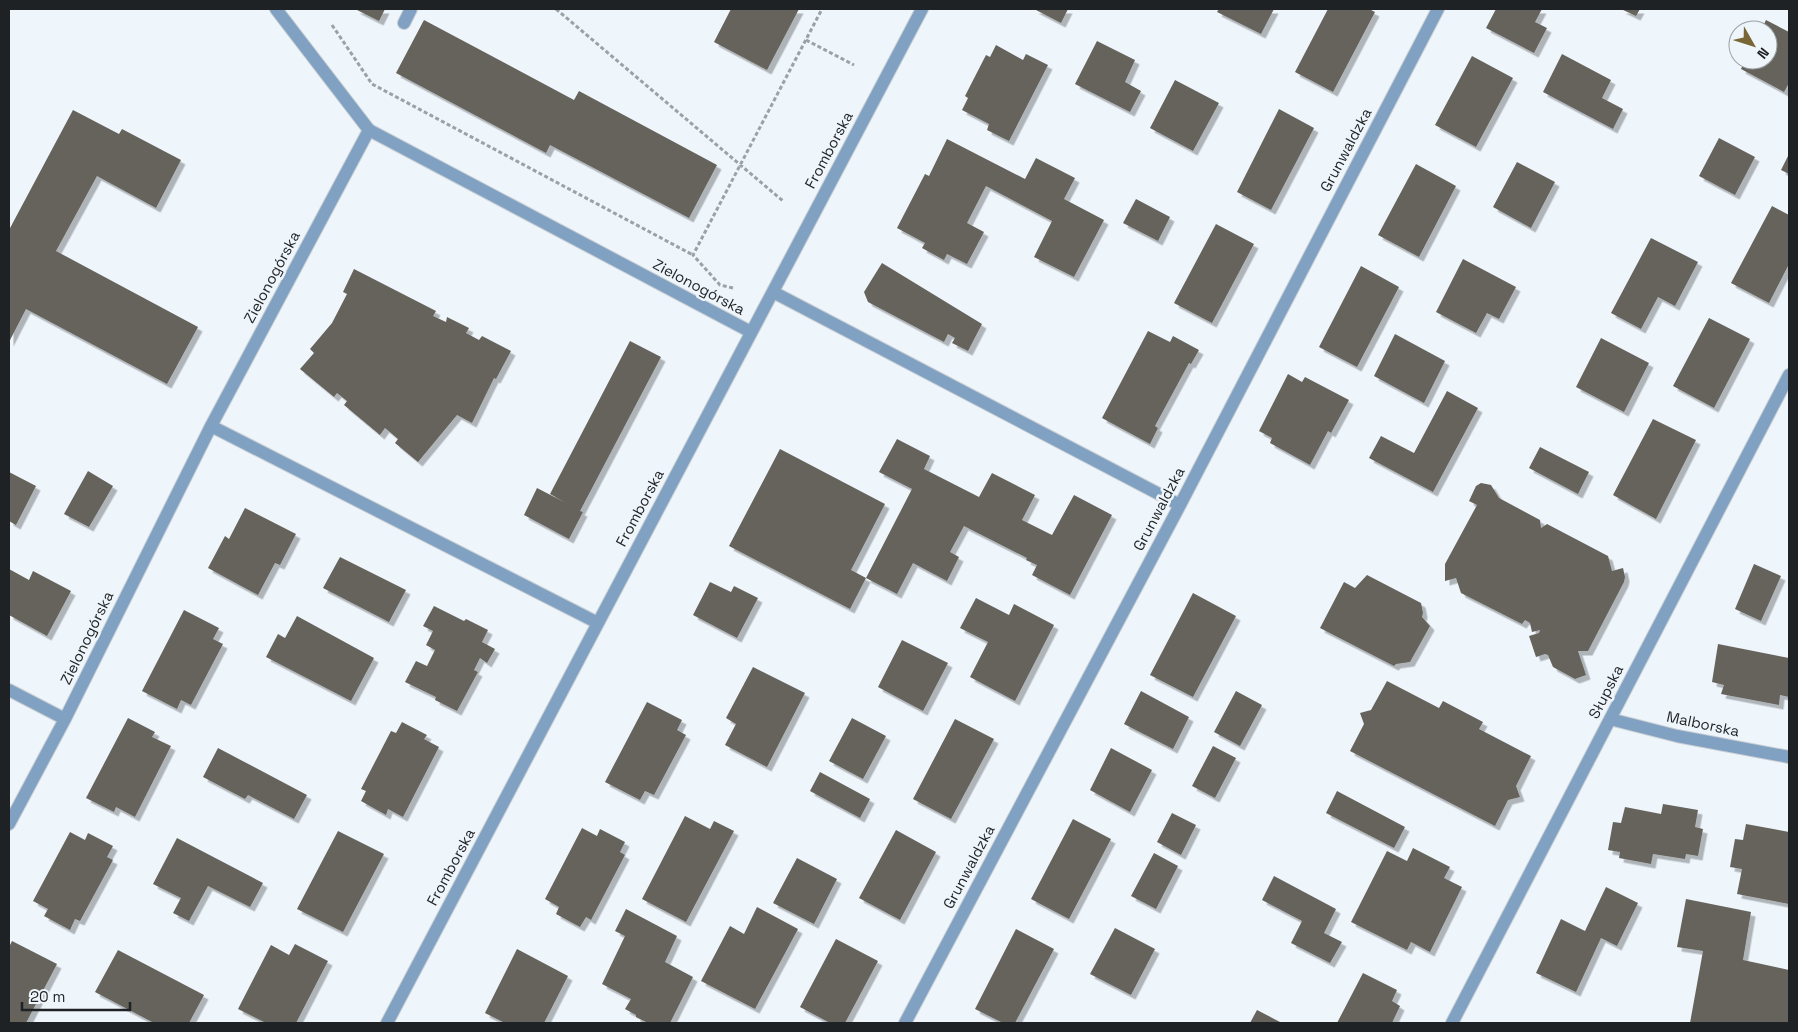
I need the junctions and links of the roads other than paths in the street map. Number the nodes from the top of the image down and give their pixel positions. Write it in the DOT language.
graph roads {
  1 [pos="276,9"];
  2 [pos="411,9"];
  3 [pos="922,9"];
  4 [pos="1438,9"];
  5 [pos="404,23"];
  6 [pos="369,130"];
  7 [pos="773,292"];
  8 [pos="751,332"];
  9 [pos="1789,375"];
  10 [pos="211,426"];
  11 [pos="1180,504"];
  12 [pos="598,623"];
  13 [pos="9,690"];
  14 [pos="65,719"];
  15 [pos="1610,719"];
  16 [pos="1789,757"];
  17 [pos="9,824"];
  18 [pos="387,1023"];
  19 [pos="905,1023"];
  20 [pos="1452,1023"];
  1 -- 6 [label="street"];
  2 -- 5 [label="street"];
  3 -- 7 [label="street, Fromborska"];
  4 -- 11 [label="street, Grunwaldzka"];
  6 -- 8 [label="street, Zielonogórska"];
  6 -- 10 [label="street, Zielonogórska"];
  7 -- 8 [label="street, Fromborska"];
  7 -- 11 [label="street"];
  8 -- 12 [label="street, Fromborska"];
  9 -- 15 [label="street, Słupska"];
  10 -- 12 [label="street"];
  10 -- 14 [label="street, Zielonogórska"];
  11 -- 19 [label="street, Grunwaldzka"];
  12 -- 18 [label="street, Fromborska"];
  13 -- 14 [label="street"];
  14 -- 17 [label="street, Zielonogórska"];
  15 -- 16 [label="street, Malborska"];
  15 -- 20 [label="street, Słupska"];
}
